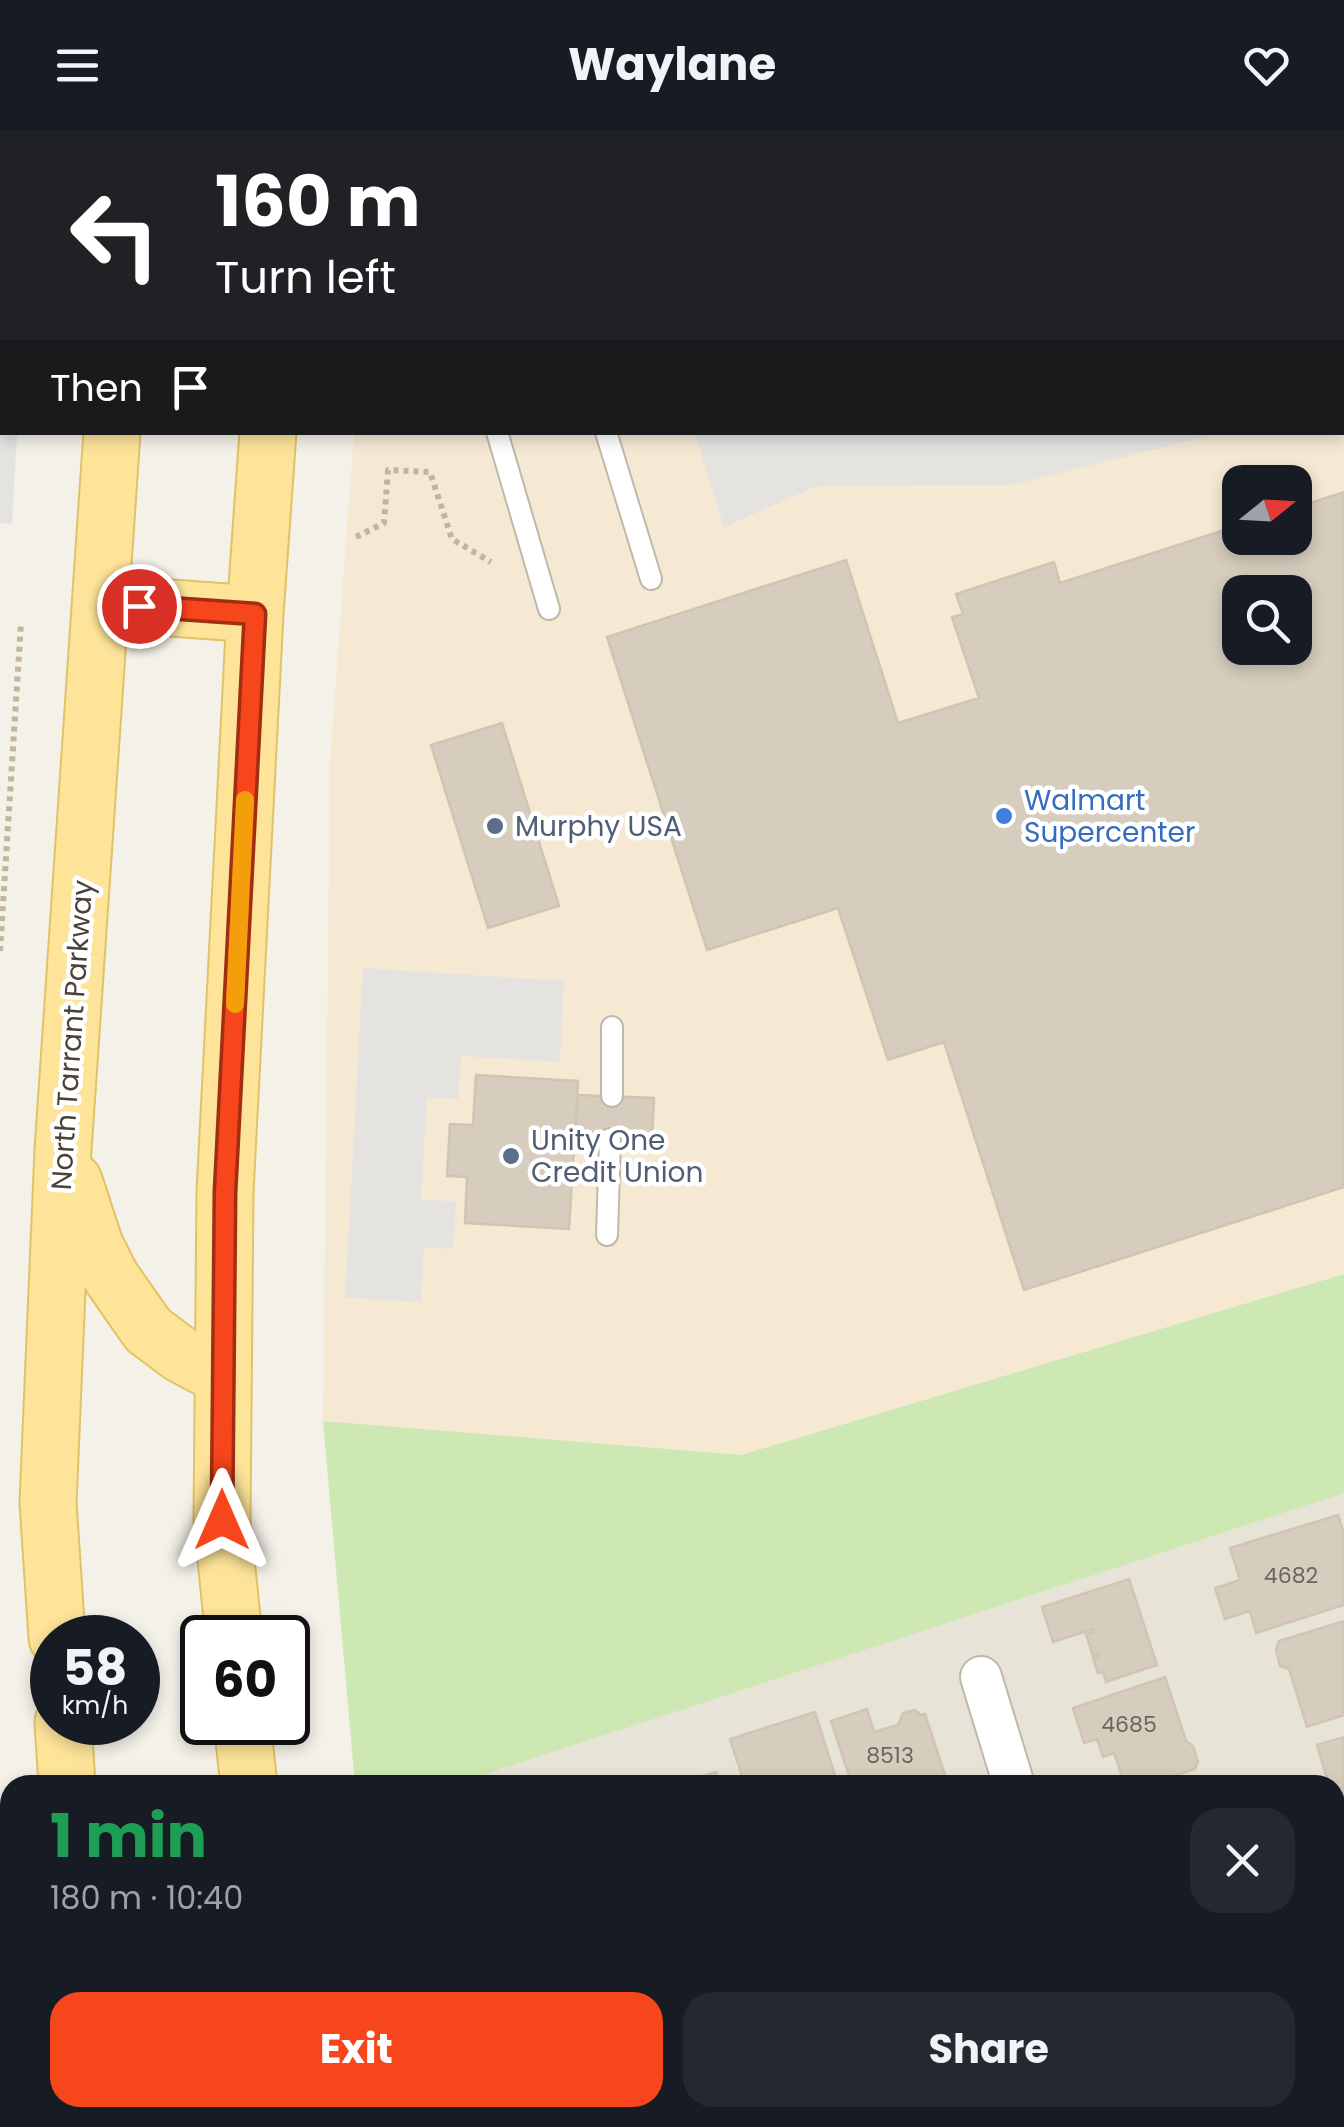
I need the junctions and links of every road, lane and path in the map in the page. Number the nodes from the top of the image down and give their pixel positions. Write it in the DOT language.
graph roads {
  1 [pos="112,435"];
  2 [pos="268,435"];
  3 [pos="498,435"];
  4 [pos="607,435"];
  5 [pos="356,538"];
  6 [pos="491,562"];
  7 [pos="651,579"];
  8 [pos="100,602"];
  9 [pos="548,609"];
  10 [pos="255,614"];
  11 [pos="21,623"];
  12 [pos="0,952"];
  13 [pos="612,1027"];
  14 [pos="612,1096"];
  15 [pos="610,1139"];
  16 [pos="63,1150"];
  17 [pos="607,1236"];
  18 [pos="223,1377"];
  19 [pos="55,1615"];
  20 [pos="232,1615"];
  21 [pos="981,1677"];
  22 [pos="65,1745"];
  23 [pos="245,1745"];
  24 [pos="67,1775"];
  25 [pos="248,1775"];
  26 [pos="1011,1775"];
  1 -- 8 [label="main road, North Tarrant Parkway"];
  2 -- 10 [label="main road"];
  3 -- 9 [label="lane"];
  4 -- 7 [label="lane"];
  5 -- 6 [label="path"];
  8 -- 10 [label="main road"];
  8 -- 16 [label="main road, North Tarrant Parkway"];
  10 -- 18 [label="main road"];
  11 -- 12 [label="path"];
  13 -- 14 [label="lane"];
  15 -- 17 [label="lane"];
  16 -- 18 [label="main road"];
  16 -- 19 [label="main road, North Tarrant Parkway"];
  18 -- 20 [label="main road"];
  21 -- 26 [label="street"];
  22 -- 24 [label="main road"];
  23 -- 25 [label="main road"];
}
